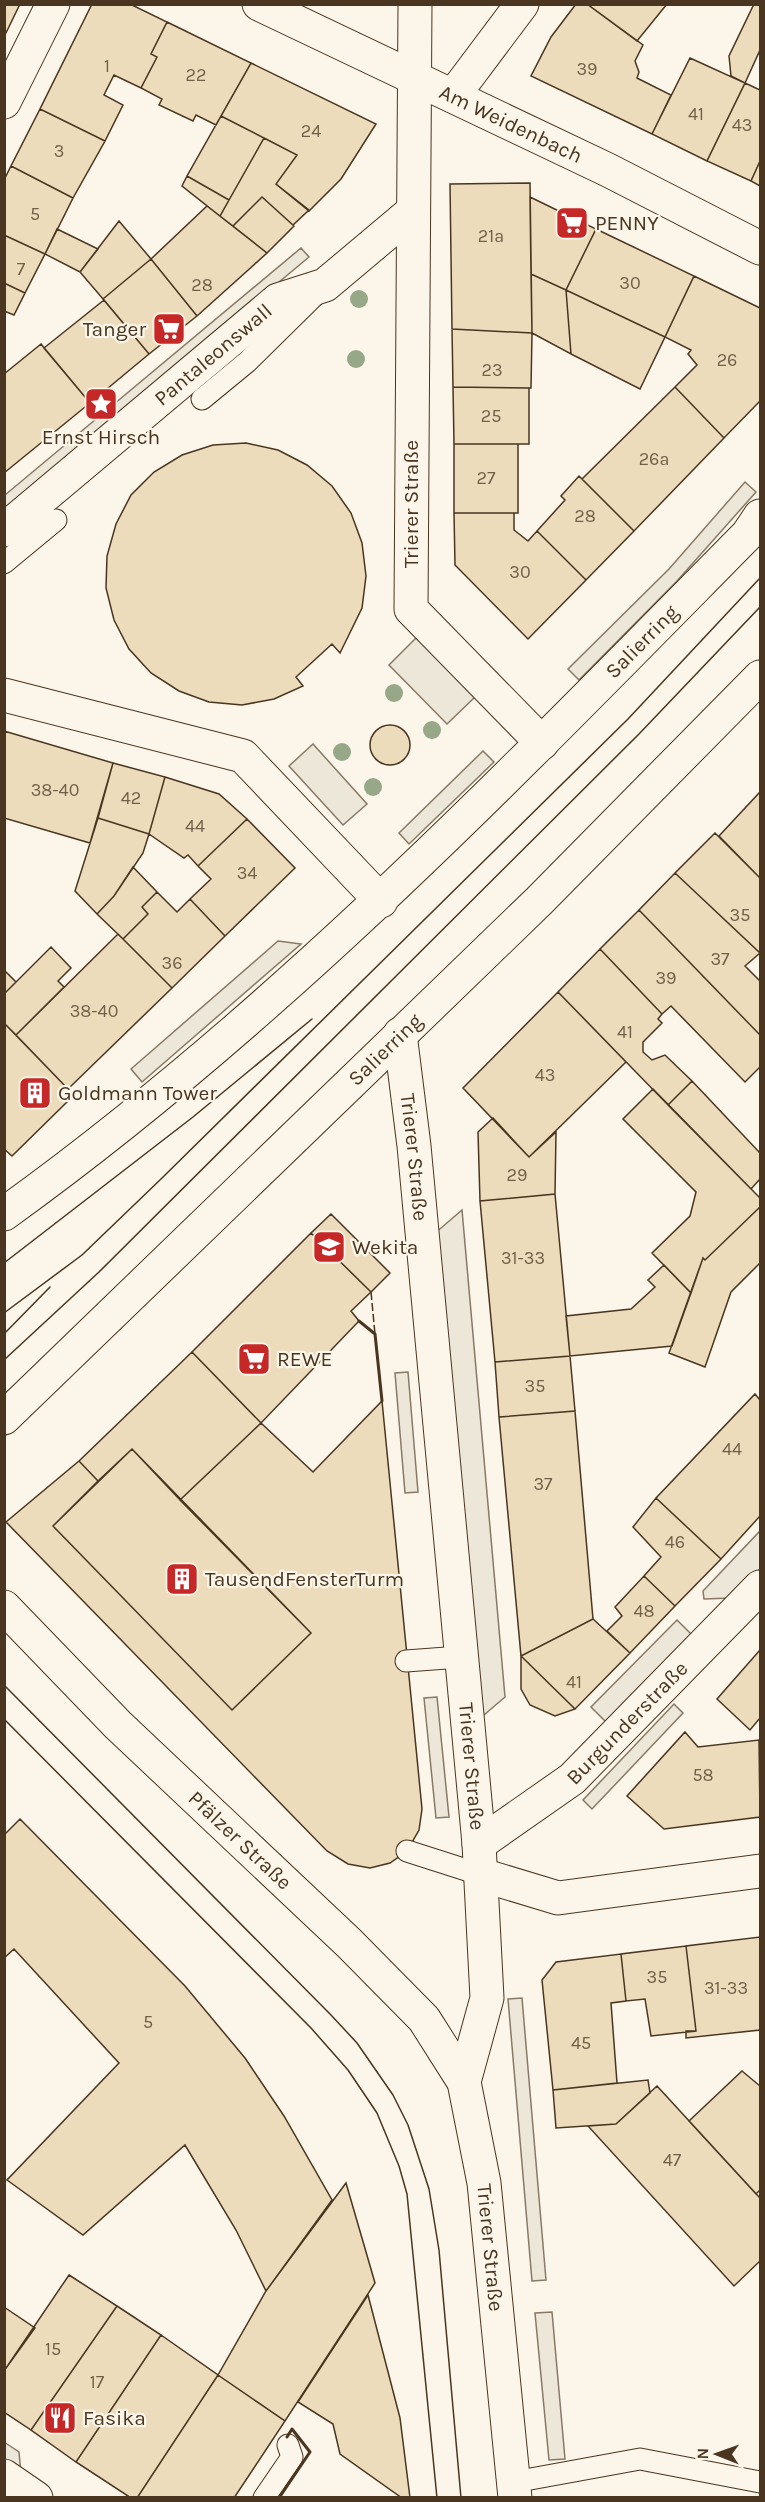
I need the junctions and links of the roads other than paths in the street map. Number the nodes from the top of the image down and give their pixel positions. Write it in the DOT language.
graph roads {
  1 [pos="53,4"];
  2 [pos="259,4"];
  3 [pos="415,4"];
  4 [pos="522,4"];
  5 [pos="414,78"];
  6 [pos="453,96"];
  7 [pos="4,102"];
  8 [pos="412,212"];
  9 [pos="760,249"];
  10 [pos="325,285"];
  11 [pos="202,399"];
  12 [pos="760,516"];
  13 [pos="56,520"];
  14 [pos="4,530"];
  15 [pos="4,563"];
  16 [pos="760,677"];
  17 [pos="4,695"];
  18 [pos="542,743"];
  19 [pos="381,901"];
  20 [pos="400,1034"];
  21 [pos="40,1189"];
  22 [pos="4,1201"];
  23 [pos="4,1214"];
  24 [pos="4,1418"];
  25 [pos="760,1587"];
  26 [pos="4,1607"];
  27 [pos="460,1657"];
  28 [pos="406,1661"];
  29 [pos="407,1851"];
  30 [pos="481,1859"];
  31 [pos="760,1871"];
  32 [pos="464,2082"];
  33 [pos="288,2445"];
  34 [pos="4,2476"];
  35 [pos="760,2482"];
  36 [pos="515,2490"];
  37 [pos="36,2498"];
  38 [pos="264,2498"];
  1 -- 7 [label="street"];
  2 -- 5 [label="street, Am Weidenbach"];
  3 -- 5 [label="street"];
  4 -- 6 [label="street"];
  5 -- 6 [label="street, Am Weidenbach"];
  5 -- 8 [label="street"];
  6 -- 9 [label="street, Am Weidenbach"];
  8 -- 10 [label="street, Pantaleonswall"];
  8 -- 18 [label="street, Trierer Straße"];
  10 -- 11 [label="lane"];
  10 -- 14 [label="street, Pantaleonswall"];
  12 -- 18 [label="street, Salierring"];
  13 -- 15 [label="lane"];
  16 -- 20 [label="street, Salierring"];
  17 -- 19 [label="street"];
  18 -- 19 [label="street, Salierring"];
  19 -- 21 [label="street, Salierring"];
  20 -- 24 [label="street, Salierring"];
  20 -- 27 [label="street, Trierer Straße"];
  21 -- 22 [label="street"];
  21 -- 23 [label="street, Salierring"];
  25 -- 30 [label="street, Burgunderstraße"];
  26 -- 32 [label="street, Pfälzer Straße"];
  27 -- 28 [label="lane"];
  27 -- 30 [label="street, Trierer Straße"];
  29 -- 30 [label="lane"];
  30 -- 31 [label="street"];
  30 -- 32 [label="street, Trierer Straße"];
  32 -- 36 [label="street, Trierer Straße"];
  33 -- 38 [label="lane"];
  34 -- 37 [label="street"];
  35 -- 36 [label="lane"];
}
